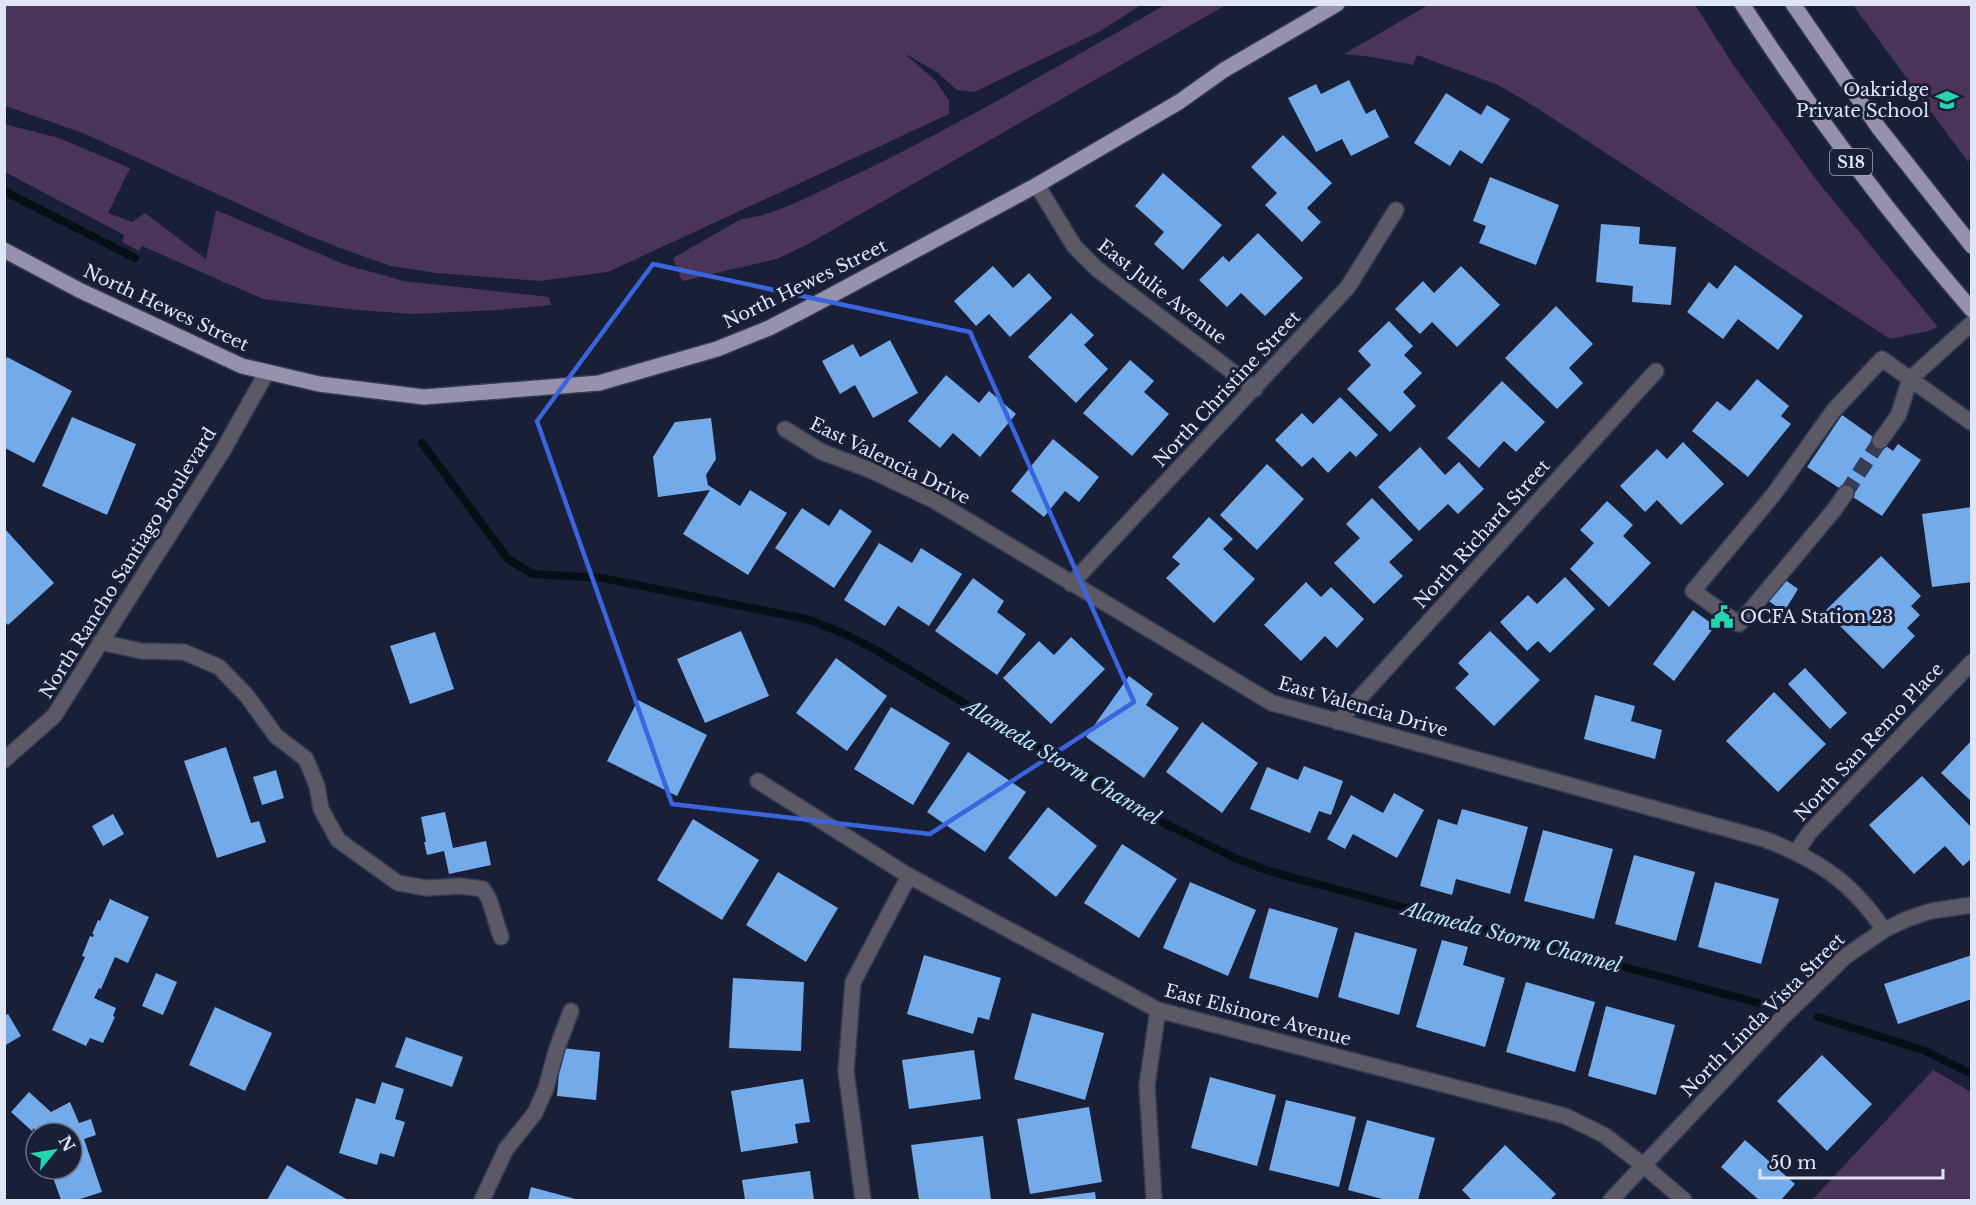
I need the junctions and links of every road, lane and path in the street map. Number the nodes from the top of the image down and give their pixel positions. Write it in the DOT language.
graph roads {
  1 [pos="1338,4"];
  2 [pos="1742,4"];
  3 [pos="1793,4"];
  4 [pos="1037,185"];
  5 [pos="1396,210"];
  6 [pos="1971,246"];
  7 [pos="4,250"];
  8 [pos="1971,310"];
  9 [pos="1971,323"];
  10 [pos="1656,371"];
  11 [pos="267,372"];
  12 [pos="1910,379"];
  13 [pos="1255,389"];
  14 [pos="1971,423"];
  15 [pos="785,429"];
  16 [pos="1880,441"];
  17 [pos="1846,493"];
  18 [pos="1071,584"];
  19 [pos="100,642"];
  20 [pos="1971,662"];
  21 [pos="1338,722"];
  22 [pos="4,760"];
  23 [pos="758,781"];
  24 [pos="1797,851"];
  25 [pos="909,876"];
  26 [pos="1971,906"];
  27 [pos="1884,930"];
  28 [pos="501,937"];
  29 [pos="1158,1010"];
  30 [pos="571,1011"];
  31 [pos="1643,1165"];
  32 [pos="482,1200"];
  33 [pos="863,1200"];
  34 [pos="1154,1200"];
  35 [pos="1611,1200"];
  36 [pos="1684,1200"];
  1 -- 4 [label="main road, North Hewes Street"];
  2 -- 8 [label="main road, S18"];
  3 -- 6 [label="main road, S18"];
  4 -- 11 [label="main road, North Hewes Street"];
  4 -- 13 [label="street, East Julie Avenue"];
  5 -- 13 [label="street, North Christine Street"];
  7 -- 11 [label="main road, North Hewes Street"];
  9 -- 12 [label="street"];
  10 -- 21 [label="street, North Richard Street"];
  11 -- 19 [label="street, North Rancho Santiago Boulevard"];
  12 -- 14 [label="street"];
  12 -- 16 [label="street"];
  12 -- 17 [label="street"];
  13 -- 18 [label="street, North Christine Street"];
  15 -- 18 [label="street, East Valencia Drive"];
  18 -- 21 [label="street, East Valencia Drive"];
  19 -- 22 [label="street, North Rancho Santiago Boulevard"];
  19 -- 28 [label="street"];
  20 -- 24 [label="street, North San Remo Place"];
  21 -- 24 [label="street, East Valencia Drive"];
  23 -- 25 [label="street, East Elsinore Avenue"];
  24 -- 27 [label="street, East Valencia Drive"];
  25 -- 29 [label="street, East Elsinore Avenue"];
  25 -- 33 [label="street"];
  26 -- 27 [label="street, North Linda Vista Street"];
  27 -- 31 [label="street, North Linda Vista Street"];
  29 -- 31 [label="street, East Elsinore Avenue"];
  29 -- 34 [label="street"];
  30 -- 32 [label="street"];
  31 -- 35 [label="street, North Linda Vista Street"];
  31 -- 36 [label="street, East Elsinore Avenue"];
}
